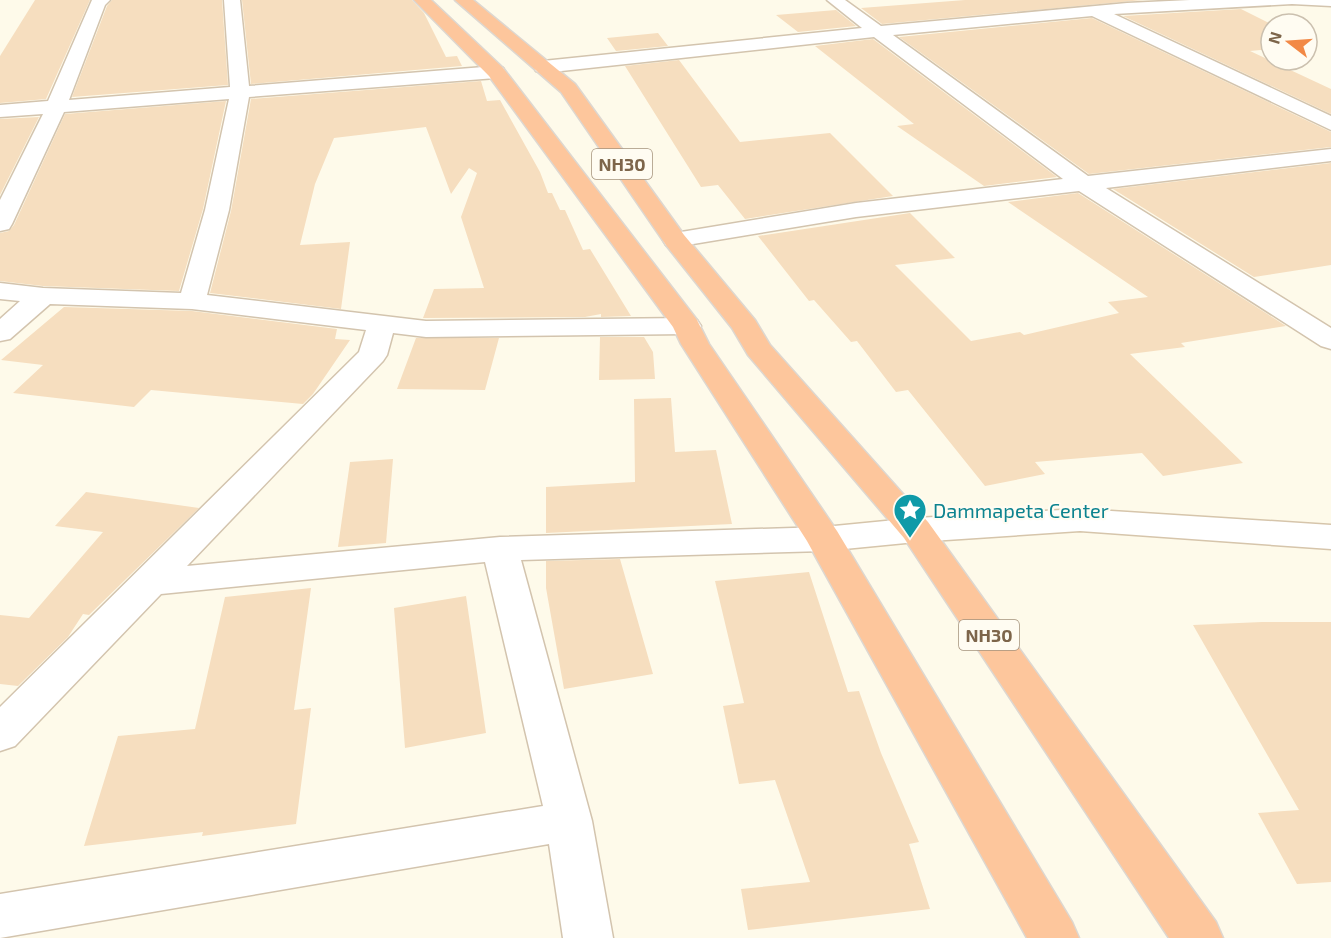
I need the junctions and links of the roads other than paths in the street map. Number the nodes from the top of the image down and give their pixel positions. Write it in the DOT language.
graph roads {
  1 [pos="102,0"];
  2 [pos="232,0"];
  3 [pos="422,0"];
  4 [pos="464,0"];
  5 [pos="836,0"];
  6 [pos="1074,0"];
  7 [pos="1289,0"];
  8 [pos="1296,0"];
  9 [pos="1312,0"];
  10 [pos="1331,1"];
  11 [pos="1331,9"];
  12 [pos="1094,11"];
  13 [pos="878,31"];
  14 [pos="543,68"];
  15 [pos="496,72"];
  16 [pos="240,93"];
  17 [pos="56,107"];
  18 [pos="0,111"];
  19 [pos="1331,124"];
  20 [pos="1331,154"];
  21 [pos="1083,184"];
  22 [pos="0,224"];
  23 [pos="675,240"];
  24 [pos="0,291"];
  25 [pos="43,296"];
  26 [pos="192,302"];
  27 [pos="382,323"];
  28 [pos="687,326"];
  29 [pos="0,333"];
  30 [pos="1331,340"];
  31 [pos="916,530"];
  32 [pos="1331,537"];
  33 [pos="824,539"];
  34 [pos="500,549"];
  35 [pos="150,582"];
  36 [pos="0,734"];
  37 [pos="569,821"];
  38 [pos="0,917"];
  39 [pos="588,938"];
  40 [pos="1054,938"];
  41 [pos="1198,938"];
  1 -- 17 [label="street"];
  2 -- 16 [label="street"];
  3 -- 15 [label="highway, NH30"];
  4 -- 14 [label="highway, NH30"];
  5 -- 13 [label="street"];
  6 -- 12 [label="street"];
  7 -- 12 [label="street"];
  8 -- 9 [label="street"];
  9 -- 10 [label="street"];
  9 -- 11 [label="street"];
  12 -- 13 [label="street"];
  12 -- 19 [label="street"];
  13 -- 14 [label="street"];
  13 -- 21 [label="street"];
  14 -- 23 [label="highway, NH30"];
  15 -- 16 [label="street"];
  15 -- 28 [label="highway, NH30"];
  16 -- 17 [label="street"];
  16 -- 26 [label="street"];
  17 -- 18 [label="street"];
  17 -- 22 [label="street"];
  20 -- 21 [label="street"];
  21 -- 23 [label="street"];
  21 -- 30 [label="street"];
  23 -- 31 [label="highway, NH30"];
  24 -- 25 [label="street"];
  25 -- 26 [label="street"];
  25 -- 29 [label="street"];
  26 -- 27 [label="street"];
  27 -- 28 [label="street"];
  27 -- 35 [label="street"];
  28 -- 33 [label="highway, NH30"];
  31 -- 32 [label="street"];
  31 -- 33 [label="street"];
  31 -- 41 [label="highway, NH30"];
  33 -- 34 [label="street"];
  33 -- 40 [label="highway, NH30"];
  34 -- 35 [label="street"];
  34 -- 37 [label="street"];
  35 -- 36 [label="street"];
  37 -- 38 [label="street"];
  37 -- 39 [label="street"];
}
